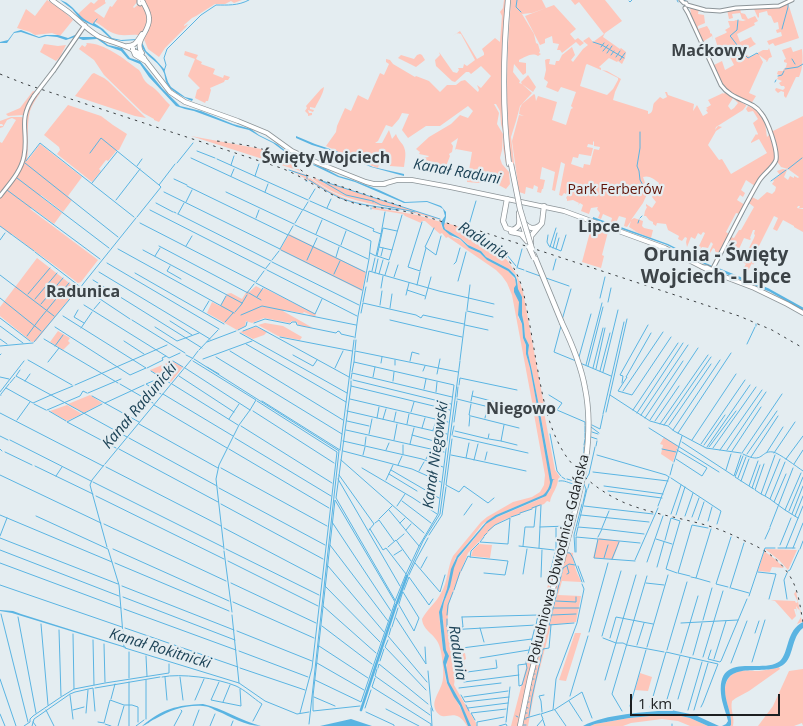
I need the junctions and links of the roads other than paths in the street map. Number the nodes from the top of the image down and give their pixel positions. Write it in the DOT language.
graph roads {
  1 [pos="52,0"];
  2 [pos="509,0"];
  3 [pos="792,0"];
  4 [pos="141,2"];
  5 [pos="683,4"];
  6 [pos="148,14"];
  7 [pos="85,27"];
  8 [pos="139,41"];
  9 [pos="124,46"];
  10 [pos="148,64"];
  11 [pos="510,164"];
  12 [pos="0,196"];
  13 [pos="507,200"];
  14 [pos="505,210"];
  15 [pos="544,210"];
  16 [pos="519,213"];
  17 [pos="523,222"];
  18 [pos="527,240"];
  19 [pos="532,249"];
  20 [pos="701,267"];
  21 [pos="712,270"];
  22 [pos="722,276"];
  23 [pos="803,313"];
  24 [pos="561,561"];
  25 [pos="521,726"];
  1 -- 7 [label="main road"];
  2 -- 11 [label="highway"];
  3 -- 5 [label="main road"];
  4 -- 6 [label="main road"];
  5 -- 21 [label="main road"];
  6 -- 8 [label="main road"];
  6 -- 8 [label="main road"];
  7 -- 9 [label="main road"];
  7 -- 12 [label="main road, bridge"];
  8 -- 9 [label="main road"];
  8 -- 10 [label="main road"];
  8 -- 10 [label="main road"];
  9 -- 10 [label="main road"];
  10 -- 13 [label="main road"];
  11 -- 16 [label="highway, Południowa Obwodnica Gdańska, bridge"];
  11 -- 17 [label="highway, bridge"];
  13 -- 14 [label="highway"];
  13 -- 15 [label="main road"];
  14 -- 16 [label="highway"];
  14 -- 18 [label="highway"];
  15 -- 17 [label="highway"];
  15 -- 19 [label="highway, bridge"];
  15 -- 20 [label="main road"];
  16 -- 18 [label="highway, Południowa Obwodnica Gdańska, bridge"];
  17 -- 19 [label="highway, bridge"];
  18 -- 24 [label="highway, Południowa Obwodnica Gdańska, bridge"];
  19 -- 24 [label="highway, Południowa Obwodnica Gdańska, bridge"];
  20 -- 21 [label="main road"];
  20 -- 22 [label="main road"];
  21 -- 22 [label="main road"];
  22 -- 23 [label="main road"];
  24 -- 25 [label="highway, Południowa Obwodnica Gdańska"];
}
